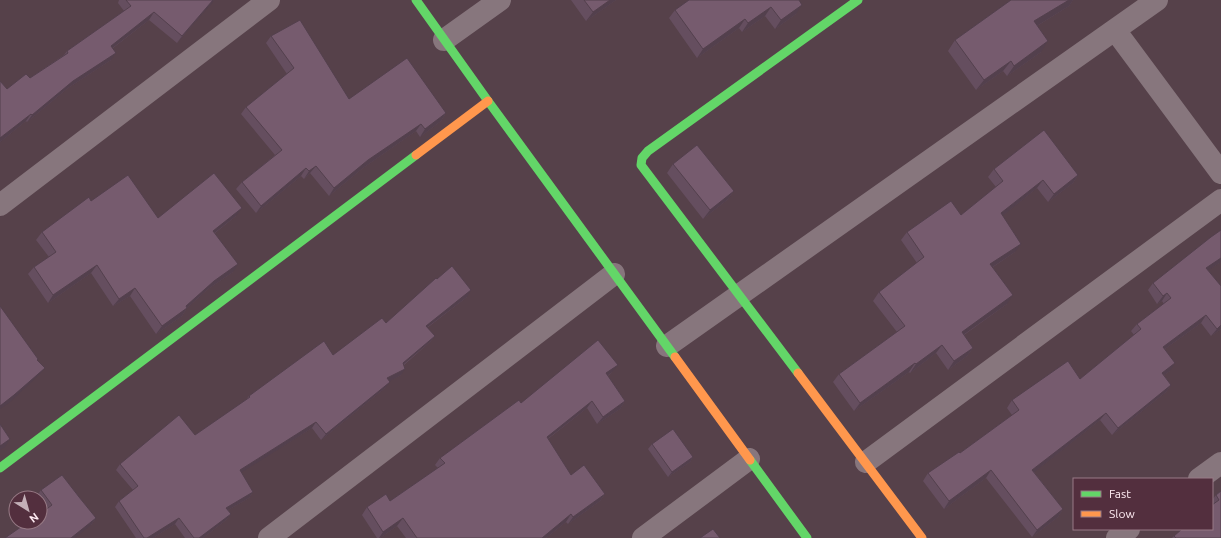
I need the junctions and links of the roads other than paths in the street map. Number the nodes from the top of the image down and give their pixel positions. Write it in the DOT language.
graph roads {
  1 [pos="270,0"];
  2 [pos="416,0"];
  3 [pos="500,0"];
  4 [pos="858,0"];
  5 [pos="1157,0"];
  6 [pos="1115,30"];
  7 [pos="444,40"];
  8 [pos="488,101"];
  9 [pos="1221,173"];
  10 [pos="1221,200"];
  11 [pos="0,204"];
  12 [pos="614,274"];
  13 [pos="739,295"];
  14 [pos="667,346"];
  15 [pos="749,459"];
  16 [pos="866,462"];
  17 [pos="1221,463"];
  18 [pos="0,468"];
  19 [pos="1200,478"];
  20 [pos="1128,530"];
  21 [pos="269,538"];
  22 [pos="642,538"];
  23 [pos="807,538"];
  24 [pos="922,538"];
  25 [pos="1117,538"];
  1 -- 11 [label="street"];
  2 -- 7 [label="main road"];
  3 -- 7 [label="street"];
  4 -- 13 [label="main road"];
  5 -- 6 [label="street"];
  6 -- 9 [label="street"];
  6 -- 13 [label="street"];
  7 -- 8 [label="main road"];
  8 -- 12 [label="main road"];
  8 -- 18 [label="main road"];
  10 -- 16 [label="street"];
  12 -- 14 [label="main road"];
  12 -- 21 [label="street"];
  13 -- 14 [label="street"];
  13 -- 16 [label="main road"];
  14 -- 15 [label="main road"];
  15 -- 22 [label="street"];
  15 -- 23 [label="main road"];
  16 -- 24 [label="main road"];
  17 -- 19 [label="street"];
  20 -- 25 [label="street"];
}
